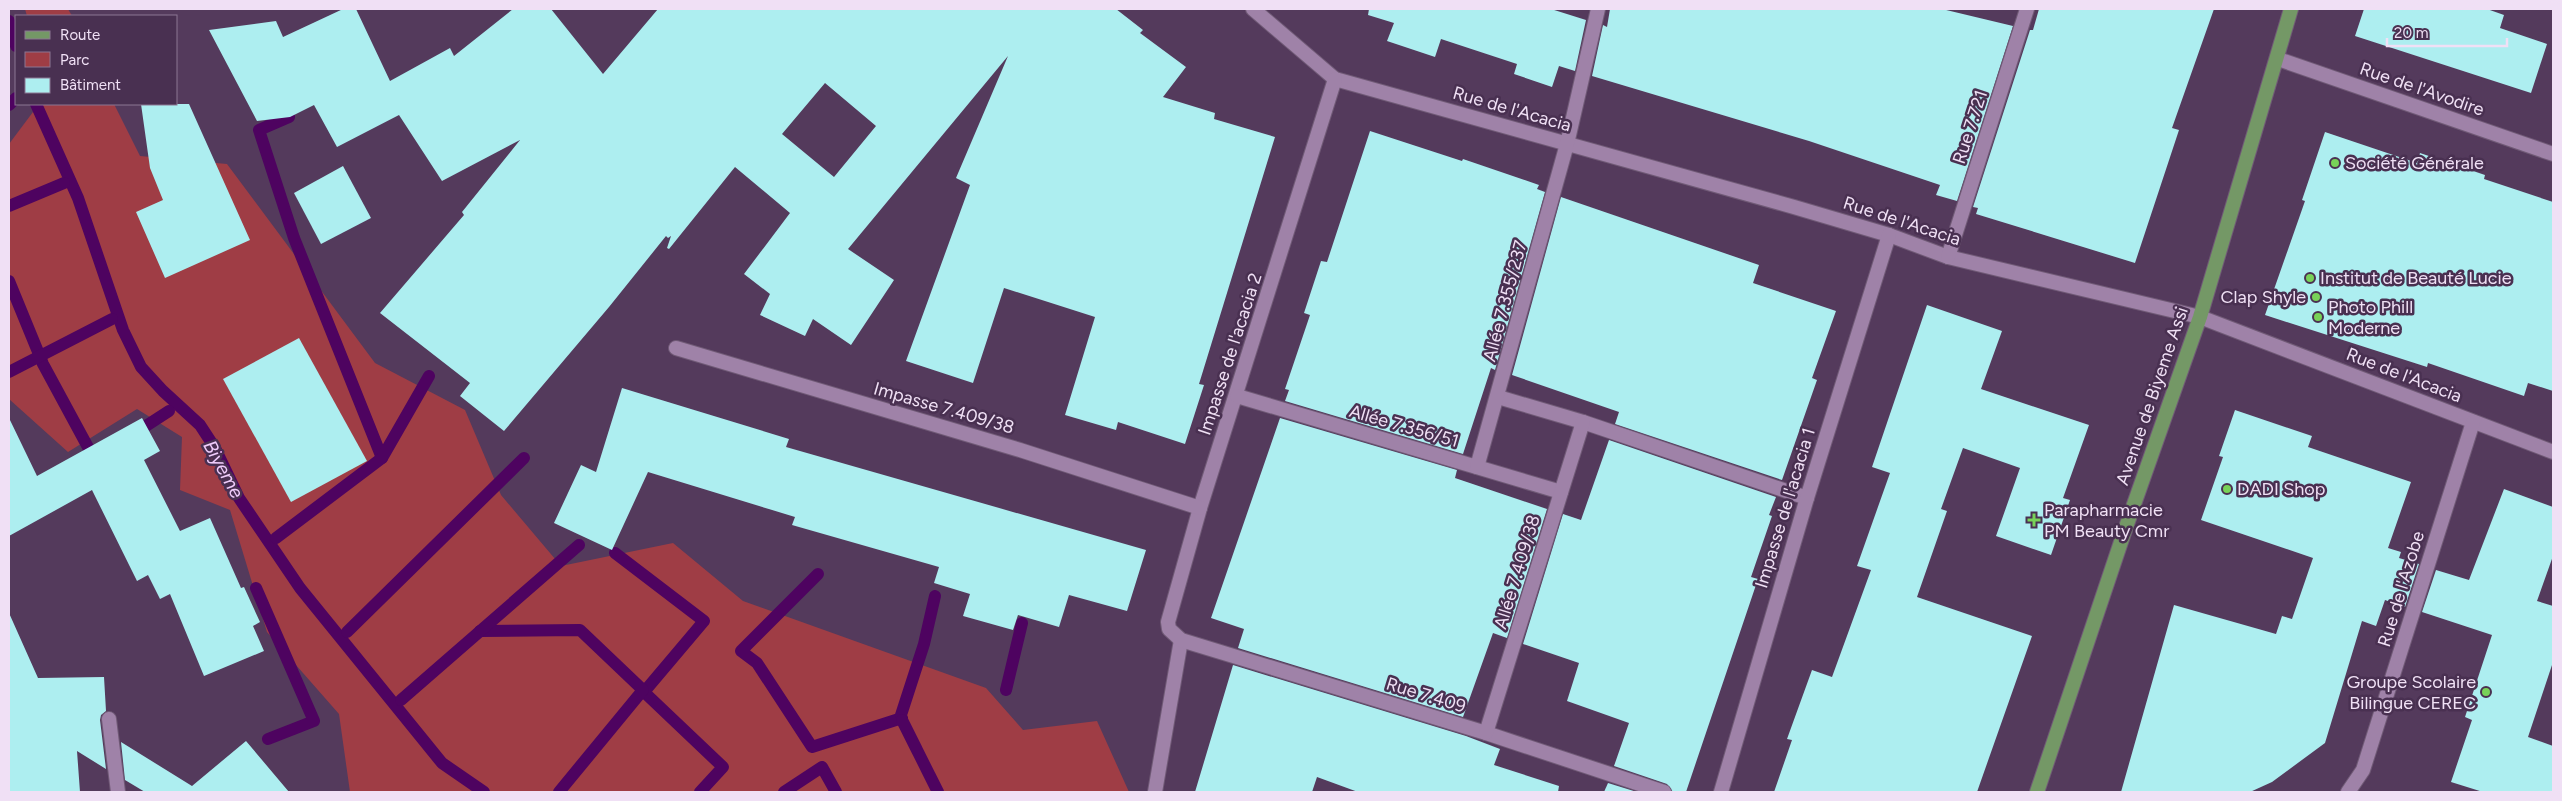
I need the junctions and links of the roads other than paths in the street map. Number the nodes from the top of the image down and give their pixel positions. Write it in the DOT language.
graph roads {
  1 [pos="1253,9"];
  2 [pos="1598,9"];
  3 [pos="2027,9"];
  4 [pos="2291,9"];
  5 [pos="2278,59"];
  6 [pos="1336,79"];
  7 [pos="1567,144"];
  8 [pos="2553,154"];
  9 [pos="1889,235"];
  10 [pos="1948,257"];
  11 [pos="2200,317"];
  12 [pos="676,348"];
  13 [pos="1236,396"];
  14 [pos="1498,397"];
  15 [pos="1582,422"];
  16 [pos="2473,422"];
  17 [pos="2553,452"];
  18 [pos="1477,468"];
  19 [pos="1561,492"];
  20 [pos="1807,498"];
  21 [pos="1200,508"];
  22 [pos="1179,639"];
  23 [pos="109,719"];
  24 [pos="1486,733"];
  25 [pos="118,792"];
  26 [pos="1155,792"];
  27 [pos="1664,792"];
  28 [pos="1721,792"];
  29 [pos="2037,792"];
  30 [pos="2348,792"];
  1 -- 6 [label="street, Rue de l'Acacia"];
  2 -- 7 [label="street, Allée 7.355/237"];
  3 -- 10 [label="street, Rue 7.721"];
  4 -- 5 [label="main road, Avenue de Biyeme Assi"];
  5 -- 8 [label="street, Rue de l'Avodire"];
  5 -- 11 [label="main road, Avenue de Biyeme Assi"];
  6 -- 7 [label="street, Rue de l'Acacia"];
  6 -- 13 [label="street, Impasse de l'acacia 2"];
  7 -- 9 [label="street, Rue de l'Acacia"];
  7 -- 14 [label="street, Allée 7.355/237"];
  9 -- 10 [label="street, Rue de l'Acacia"];
  9 -- 20 [label="street, Impasse de l'acacia 1"];
  10 -- 11 [label="street, Rue de l'Acacia"];
  11 -- 16 [label="street, Rue de l'Acacia"];
  11 -- 29 [label="main road, Avenue de Biyeme Assi"];
  12 -- 21 [label="street, Impasse 7.409/38"];
  13 -- 18 [label="street, Allée 7.356/51"];
  13 -- 21 [label="street, Impasse de l'acacia 2"];
  14 -- 15 [label="street"];
  14 -- 18 [label="street, Allée 7.355/237"];
  15 -- 19 [label="street, Allée 7.409/38"];
  15 -- 20 [label="street"];
  16 -- 17 [label="street, Rue de l'Acacia"];
  16 -- 30 [label="street, Rue de l'Azobe"];
  18 -- 19 [label="street, Allée 7.356/51"];
  19 -- 24 [label="street, Allée 7.409/38"];
  20 -- 28 [label="street, Impasse de l'acacia 1"];
  21 -- 22 [label="street, Impasse de l'acacia 2"];
  22 -- 24 [label="street, Rue 7.409"];
  22 -- 26 [label="street"];
  23 -- 25 [label="street"];
  24 -- 27 [label="street, Rue 7.409"];
}
